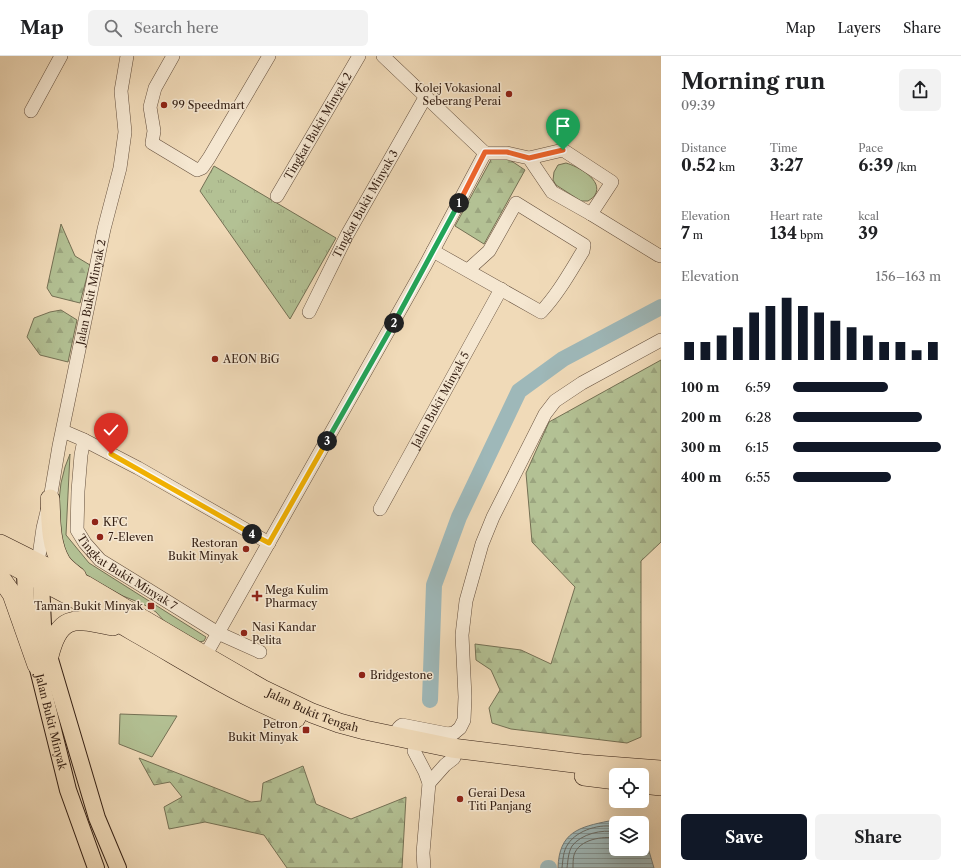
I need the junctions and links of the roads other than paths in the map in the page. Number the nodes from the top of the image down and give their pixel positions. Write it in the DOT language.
graph roads {
  1 [pos="60,56"];
  2 [pos="127,56"];
  3 [pos="173,56"];
  4 [pos="269,56"];
  5 [pos="359,56"];
  6 [pos="383,56"];
  7 [pos="426,96"];
  8 [pos="31,111"];
  9 [pos="485,152"];
  10 [pos="529,158"];
  11 [pos="277,196"];
  12 [pos="591,214"];
  13 [pos="433,251"];
  14 [pos="661,256"];
  15 [pos="468,270"];
  16 [pos="500,289"];
  17 [pos="309,312"];
  18 [pos="661,340"];
  19 [pos="62,431"];
  20 [pos="84,440"];
  21 [pos="50,499"];
  22 [pos="380,509"];
  23 [pos="269,543"];
  24 [pos="0,544"];
  25 [pos="0,558"];
  26 [pos="33,569"];
  27 [pos="0,577"];
  28 [pos="85,585"];
  29 [pos="132,630"];
  30 [pos="218,633"];
  31 [pos="260,652"];
  32 [pos="205,656"];
  33 [pos="43,660"];
  34 [pos="397,736"];
  35 [pos="414,751"];
  36 [pos="454,758"];
  37 [pos="661,770"];
  38 [pos="609,779"];
  39 [pos="429,783"];
  40 [pos="649,785"];
  41 [pos="661,786"];
  42 [pos="96,868"];
  43 [pos="118,868"];
  44 [pos="424,868"];
  1 -- 8 [label="street"];
  2 -- 19 [label="street, Jalan Bukit Minyak 2"];
  3 -- 4 [label="street"];
  5 -- 11 [label="street, Tingkat Bukit Minyak 2"];
  6 -- 7 [label="street"];
  7 -- 9 [label="street"];
  7 -- 17 [label="street, Tingkat Bukit Minyak 3"];
  9 -- 10 [label="street"];
  9 -- 13 [label="street"];
  10 -- 12 [label="street"];
  10 -- 12 [label="street"];
  12 -- 14 [label="street"];
  13 -- 15 [label="street"];
  13 -- 23 [label="street"];
  15 -- 16 [label="street"];
  15 -- 16 [label="street"];
  16 -- 22 [label="street, Jalan Bukit Minyak 5"];
  18 -- 34 [label="street"];
  19 -- 20 [label="street"];
  19 -- 21 [label="street, Jalan Bukit Minyak 2"];
  20 -- 23 [label="street"];
  20 -- 30 [label="street, Tingkat Bukit Minyak 7"];
  21 -- 26 [label="street, Jalan Bukit Minyak 2"];
  21 -- 28 [label="highway"];
  23 -- 30 [label="street"];
  24 -- 26 [label="highway, Jalan Bukit Tengah"];
  25 -- 26 [label="highway, Jalan Bukit Tengah"];
  26 -- 28 [label="highway, Jalan Bukit Tengah"];
  26 -- 29 [label="highway, Jalan Bukit Tengah"];
  26 -- 33 [label="main road, Jalan Bukit Minyak"];
  27 -- 33 [label="highway"];
  28 -- 32 [label="highway, Jalan Bukit Tengah"];
  29 -- 33 [label="highway"];
  29 -- 35 [label="highway, Jalan Bukit Tengah"];
  30 -- 31 [label="street, Tingkat Bukit Minyak 7"];
  30 -- 32 [label="street"];
  32 -- 34 [label="highway, Jalan Bukit Tengah"];
  33 -- 42 [label="main road, Jalan Bukit Minyak"];
  33 -- 43 [label="main road, Jalan Bukit Minyak"];
  34 -- 37 [label="highway, Jalan Bukit Tengah"];
  35 -- 36 [label="highway, Jalan Bukit Tengah"];
  35 -- 39 [label="street"];
  36 -- 38 [label="highway, Jalan Bukit Tengah"];
  36 -- 39 [label="street"];
  39 -- 44 [label="street"];
  40 -- 41 [label="highway"];
}
